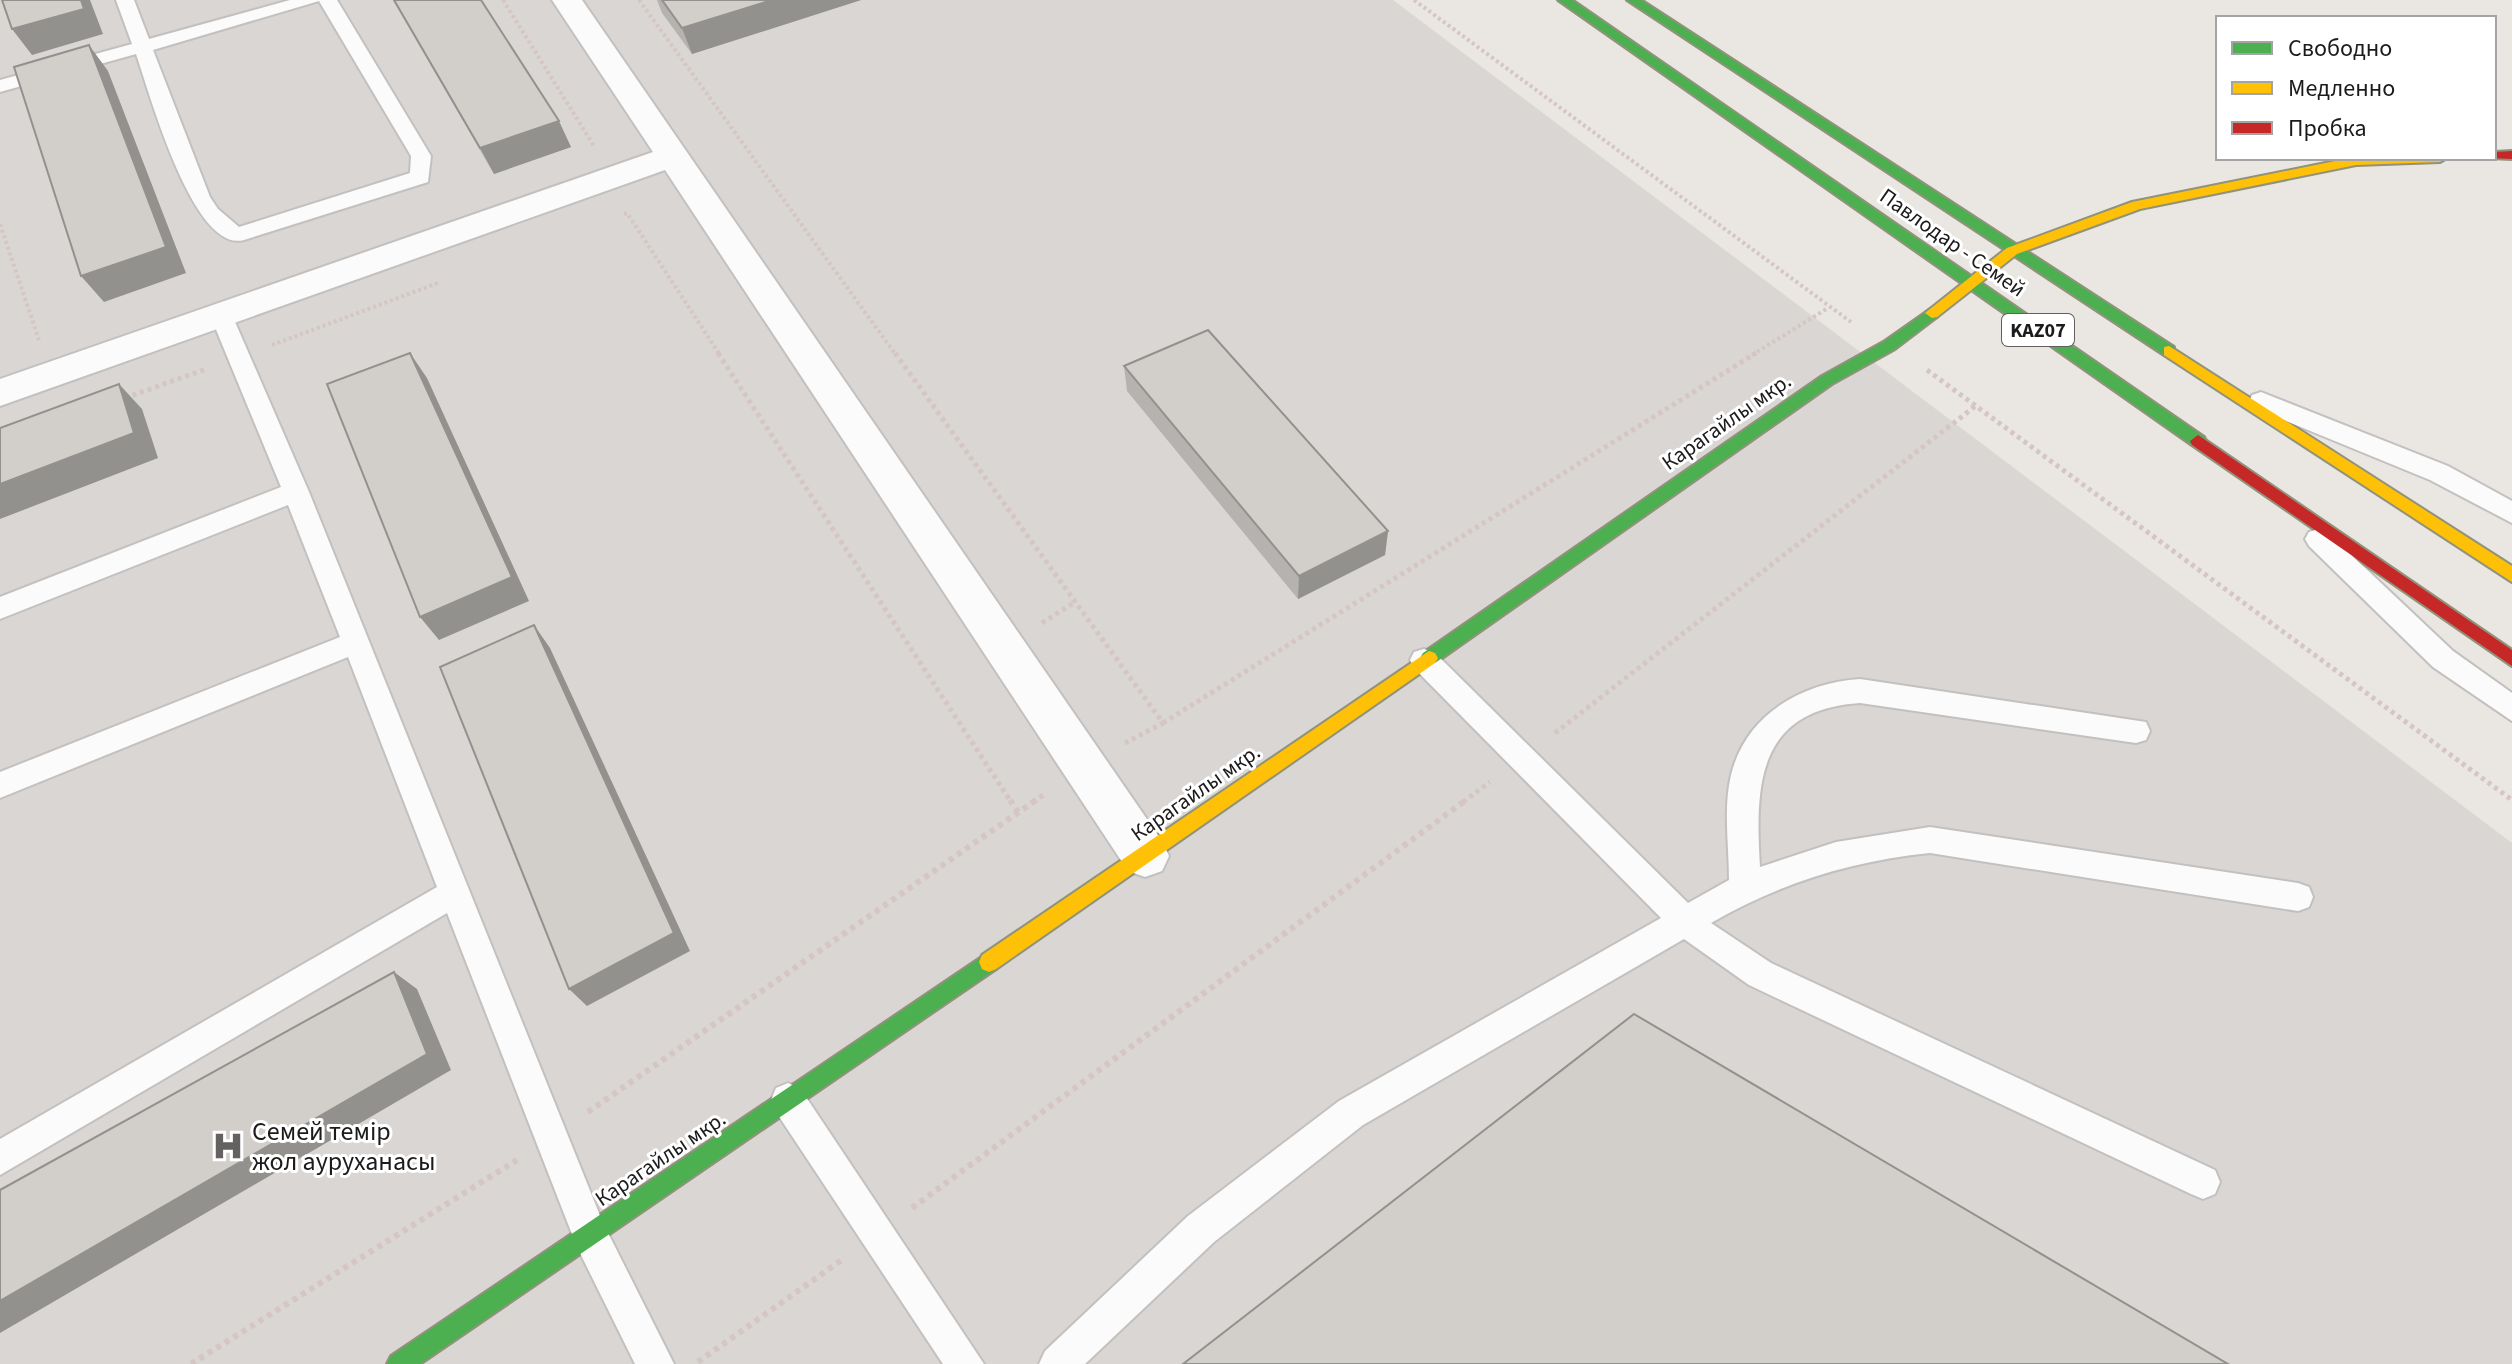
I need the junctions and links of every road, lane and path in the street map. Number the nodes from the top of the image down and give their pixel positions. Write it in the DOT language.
graph roads {
  1 [pos="125,0"];
  2 [pos="311,0"];
  3 [pos="328,0"];
  4 [pos="567,0"];
  5 [pos="639,0"];
  6 [pos="1414,0"];
  7 [pos="1564,0"];
  8 [pos="1633,0"];
  9 [pos="143,49"];
  10 [pos="0,86"];
  11 [pos="675,155"];
  12 [pos="2384,160"];
  13 [pos="612,218"];
  14 [pos="0,224"];
  15 [pos="2012,251"];
  16 [pos="448,280"];
  17 [pos="1968,282"];
  18 [pos="1828,308"];
  19 [pos="221,315"];
  20 [pos="1890,345"];
  21 [pos="239,357"];
  22 [pos="50,375"];
  23 [pos="2211,380"];
  24 [pos="0,393"];
  25 [pos="120,400"];
  26 [pos="1978,404"];
  27 [pos="2263,486"];
  28 [pos="296,492"];
  29 [pos="2512,513"];
  30 [pos="2512,575"];
  31 [pos="0,608"];
  32 [pos="356,642"];
  33 [pos="2512,659"];
  34 [pos="1424,660"];
  35 [pos="2512,709"];
  36 [pos="1163,723"];
  37 [pos="2136,731"];
  38 [pos="1522,758"];
  39 [pos="1084,766"];
  40 [pos="0,785"];
  41 [pos="2512,800"];
  42 [pos="1018,812"];
  43 [pos="1145,856"];
  44 [pos="1745,887"];
  45 [pos="456,892"];
  46 [pos="2298,897"];
  47 [pos="1685,921"];
  48 [pos="788,1100"];
  49 [pos="552,1138"];
  50 [pos="0,1158"];
  51 [pos="2203,1182"];
  52 [pos="590,1234"];
  53 [pos="878,1234"];
  54 [pos="191,1364"];
  55 [pos="399,1364"];
  56 [pos="655,1364"];
  57 [pos="696,1364"];
  58 [pos="965,1364"];
  59 [pos="1058,1364"];
  1 -- 9 [label="lane"];
  2 -- 9 [label="lane"];
  3 -- 9 [label="lane"];
  4 -- 11 [label="street"];
  5 -- 36 [label="path"];
  6 -- 18 [label="path"];
  7 -- 17 [label="main road, Павлодар - Семей / KAZ07"];
  8 -- 15 [label="main road, Павлодар - Семей / KAZ07"];
  9 -- 10 [label="lane"];
  11 -- 19 [label="street"];
  11 -- 39 [label="street"];
  12 -- 15 [label="main road, Карагайлы мкр."];
  13 -- 42 [label="path"];
  14 -- 22 [label="path"];
  15 -- 17 [label="main road, Карагайлы мкр."];
  15 -- 23 [label="main road, Павлодар - Семей / KAZ07"];
  16 -- 21 [label="path"];
  17 -- 20 [label="main road, Карагайлы мкр."];
  17 -- 27 [label="main road, Павлодар - Семей / KAZ07"];
  18 -- 20 [label="path"];
  18 -- 36 [label="path"];
  19 -- 21 [label="lane"];
  19 -- 22 [label="street"];
  20 -- 26 [label="path"];
  20 -- 34 [label="main road, Карагайлы мкр."];
  21 -- 25 [label="path"];
  21 -- 28 [label="lane"];
  22 -- 24 [label="street"];
  23 -- 29 [label="lane"];
  23 -- 30 [label="main road, Павлодар - Семей / KAZ07"];
  26 -- 38 [label="path"];
  26 -- 41 [label="path"];
  27 -- 33 [label="main road, Павлодар - Семей / KAZ07"];
  27 -- 35 [label="lane"];
  28 -- 31 [label="lane"];
  28 -- 32 [label="lane"];
  32 -- 40 [label="lane"];
  32 -- 45 [label="lane"];
  34 -- 38 [label="lane"];
  34 -- 43 [label="main road, Карагайлы мкр."];
  36 -- 39 [label="path"];
  37 -- 44 [label="lane"];
  38 -- 47 [label="lane"];
  38 -- 53 [label="path"];
  39 -- 42 [label="path"];
  39 -- 43 [label="street"];
  42 -- 49 [label="path"];
  43 -- 48 [label="main road, Карагайлы мкр."];
  44 -- 46 [label="lane"];
  44 -- 47 [label="lane"];
  45 -- 49 [label="lane"];
  45 -- 50 [label="lane"];
  47 -- 51 [label="lane"];
  47 -- 59 [label="lane"];
  48 -- 52 [label="main road, Карагайлы мкр."];
  48 -- 53 [label="lane"];
  49 -- 52 [label="lane"];
  49 -- 54 [label="path"];
  52 -- 55 [label="main road, Карагайлы мкр."];
  52 -- 56 [label="lane"];
  53 -- 57 [label="path"];
  53 -- 58 [label="lane"];
}
